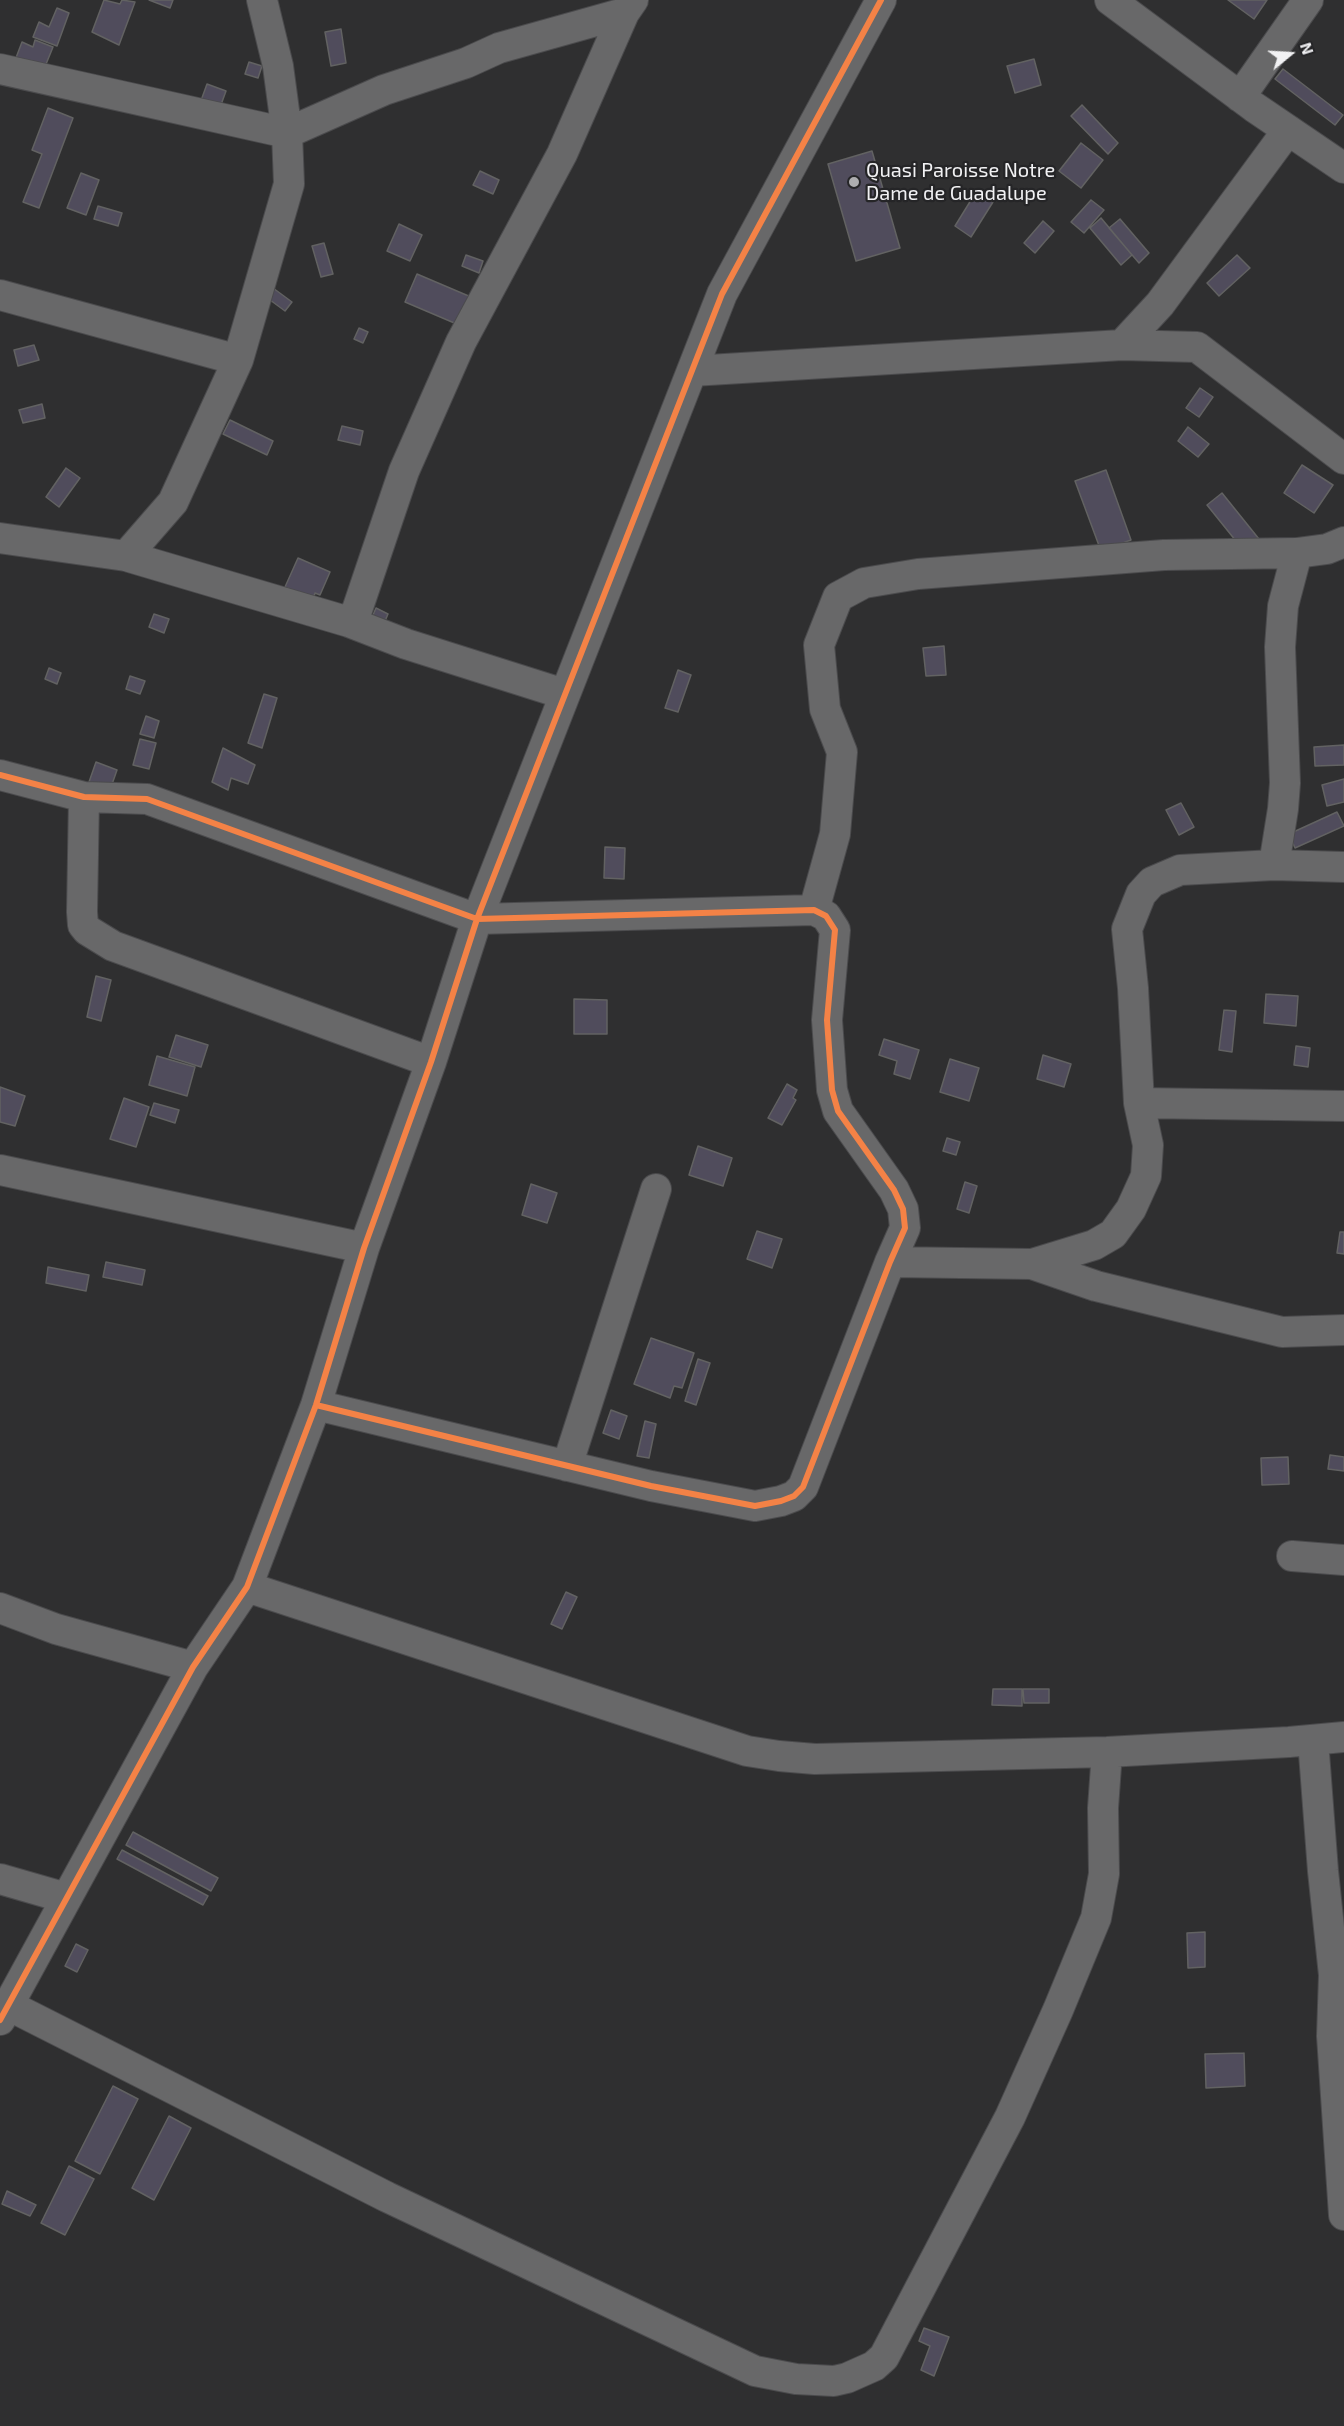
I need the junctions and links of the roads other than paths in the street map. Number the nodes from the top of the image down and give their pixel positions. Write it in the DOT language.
graph roads {
  1 [pos="262,0"];
  2 [pos="881,0"];
  3 [pos="1110,0"];
  4 [pos="1308,0"];
  5 [pos="628,7"];
  6 [pos="0,69"];
  7 [pos="1240,97"];
  8 [pos="1288,130"];
  9 [pos="287,133"];
  10 [pos="1344,168"];
  11 [pos="0,295"];
  12 [pos="1122,345"];
  13 [pos="238,360"];
  14 [pos="692,371"];
  15 [pos="1344,459"];
  16 [pos="0,538"];
  17 [pos="1344,542"];
  18 [pos="1297,553"];
  19 [pos="126,556"];
  20 [pos="349,622"];
  21 [pos="564,694"];
  22 [pos="0,776"];
  23 [pos="84,797"];
  24 [pos="1274,865"];
  25 [pos="1344,867"];
  26 [pos="813,910"];
  27 [pos="477,919"];
  28 [pos="431,1062"];
  29 [pos="1139,1102"];
  30 [pos="1344,1106"];
  31 [pos="0,1170"];
  32 [pos="656,1189"];
  33 [pos="364,1248"];
  34 [pos="890,1262"];
  35 [pos="1032,1264"];
  36 [pos="1344,1330"];
  37 [pos="316,1405"];
  38 [pos="567,1466"];
  39 [pos="1292,1556"];
  40 [pos="1344,1560"];
  41 [pos="247,1587"];
  42 [pos="0,1608"];
  43 [pos="193,1667"];
  44 [pos="1344,1737"];
  45 [pos="1313,1740"];
  46 [pos="1107,1752"];
  47 [pos="0,1879"];
  48 [pos="66,1898"];
  49 [pos="1339,1974"];
  50 [pos="4,2013"];
  51 [pos="1344,2215"];
  1 -- 9 [label="street"];
  2 -- 14 [label="street"];
  3 -- 7 [label="street"];
  4 -- 7 [label="street"];
  5 -- 9 [label="street"];
  5 -- 20 [label="street"];
  6 -- 9 [label="street"];
  7 -- 8 [label="street"];
  8 -- 10 [label="street"];
  8 -- 12 [label="street"];
  9 -- 13 [label="street"];
  11 -- 13 [label="street"];
  12 -- 14 [label="street"];
  12 -- 15 [label="street"];
  13 -- 19 [label="street"];
  14 -- 21 [label="street"];
  16 -- 19 [label="street"];
  17 -- 18 [label="street"];
  18 -- 24 [label="street"];
  18 -- 26 [label="street"];
  19 -- 20 [label="street"];
  20 -- 21 [label="street"];
  21 -- 27 [label="street"];
  22 -- 23 [label="street"];
  23 -- 27 [label="street"];
  23 -- 28 [label="street"];
  24 -- 25 [label="street"];
  24 -- 29 [label="street"];
  26 -- 27 [label="street"];
  26 -- 34 [label="street"];
  27 -- 28 [label="street"];
  28 -- 33 [label="street"];
  29 -- 30 [label="street"];
  29 -- 35 [label="street"];
  31 -- 33 [label="street"];
  32 -- 38 [label="street"];
  33 -- 37 [label="street"];
  34 -- 35 [label="street"];
  34 -- 38 [label="street"];
  35 -- 36 [label="street"];
  37 -- 38 [label="street"];
  37 -- 41 [label="street"];
  39 -- 40 [label="street"];
  41 -- 43 [label="street"];
  41 -- 46 [label="street"];
  42 -- 43 [label="street"];
  43 -- 48 [label="street"];
  44 -- 45 [label="street"];
  45 -- 46 [label="street"];
  45 -- 49 [label="street"];
  46 -- 50 [label="street"];
  47 -- 48 [label="street"];
  48 -- 50 [label="street"];
  49 -- 51 [label="street"];
}
